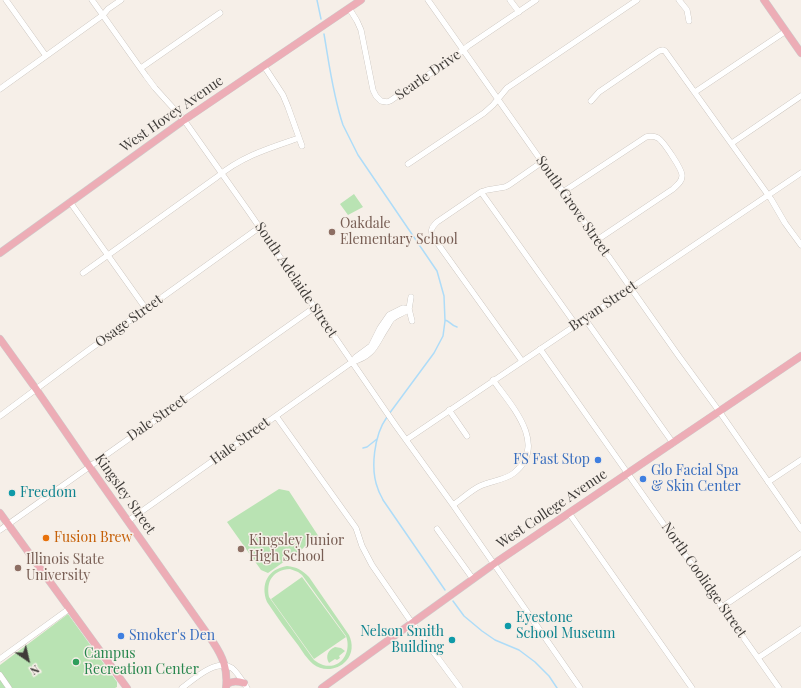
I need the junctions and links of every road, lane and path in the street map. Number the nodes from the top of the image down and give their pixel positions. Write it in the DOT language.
graph roads {
  1 [pos="6,0"];
  2 [pos="92,0"];
  3 [pos="121,0"];
  4 [pos="361,0"];
  5 [pos="428,0"];
  6 [pos="510,0"];
  7 [pos="536,0"];
  8 [pos="637,0"];
  9 [pos="679,0"];
  10 [pos="764,0"];
  11 [pos="349,8"];
  12 [pos="519,12"];
  13 [pos="220,13"];
  14 [pos="103,15"];
  15 [pos="689,21"];
  16 [pos="786,31"];
  17 [pos="463,50"];
  18 [pos="801,53"];
  19 [pos="46,56"];
  20 [pos="264,66"];
  21 [pos="141,68"];
  22 [pos="0,88"];
  23 [pos="695,92"];
  24 [pos="801,96"];
  25 [pos="498,99"];
  26 [pos="591,101"];
  27 [pos="184,120"];
  28 [pos="300,138"];
  29 [pos="732,143"];
  30 [pos="302,146"];
  31 [pos="542,162"];
  32 [pos="408,164"];
  33 [pos="222,173"];
  34 [pos="801,173"];
  35 [pos="481,192"];
  36 [pos="564,192"];
  37 [pos="768,195"];
  38 [pos="70,202"];
  39 [pos="260,227"];
  40 [pos="597,240"];
  41 [pos="801,245"];
  42 [pos="0,253"];
  43 [pos="108,255"];
  44 [pos="83,273"];
  45 [pos="631,288"];
  46 [pos="411,297"];
  47 [pos="315,307"];
  48 [pos="146,309"];
  49 [pos="409,309"];
  50 [pos="585,319"];
  51 [pos="412,321"];
  52 [pos="576,325"];
  53 [pos="0,339"];
  54 [pos="540,349"];
  55 [pos="801,356"];
  56 [pos="522,361"];
  57 [pos="352,362"];
  58 [pos="494,380"];
  59 [pos="36,389"];
  60 [pos="449,410"];
  61 [pos="719,411"];
  62 [pos="0,416"];
  63 [pos="276,416"];
  64 [pos="467,436"];
  65 [pos="406,440"];
  66 [pos="673,443"];
  67 [pos="801,460"];
  68 [pos="89,466"];
  69 [pos="628,473"];
  70 [pos="768,482"];
  71 [pos="453,505"];
  72 [pos="0,513"];
  73 [pos="569,513"];
  74 [pos="128,520"];
  75 [pos="8,524"];
  76 [pos="437,529"];
  77 [pos="801,529"];
  78 [pos="0,530"];
  79 [pos="801,553"];
  80 [pos="494,564"];
  81 [pos="473,579"];
  82 [pos="722,607"];
  83 [pos="69,609"];
  84 [pos="412,623"];
  85 [pos="801,629"];
  86 [pos="758,658"];
  87 [pos="0,659"];
  88 [pos="225,666"];
  89 [pos="0,675"];
  90 [pos="227,686"];
  91 [pos="246,686"];
  92 [pos="125,687"];
  93 [pos="9,688"];
  94 [pos="182,688"];
  95 [pos="322,688"];
  96 [pos="460,688"];
  97 [pos="580,688"];
  98 [pos="692,688"];
  99 [pos="779,688"];
  1 -- 19 [label="street"];
  2 -- 14 [label="street, South Adelaide Street"];
  3 -- 14 [label="street"];
  4 -- 11 [label="main road, West Hovey Avenue"];
  5 -- 17 [label="street, South Grove Street"];
  6 -- 12 [label="street"];
  7 -- 12 [label="street, Searle Drive"];
  8 -- 25 [label="street"];
  9 -- 15 [label="street"];
  10 -- 16 [label="main road"];
  11 -- 17 [label="street, Searle Drive"];
  11 -- 20 [label="main road, West Hovey Avenue"];
  12 -- 17 [label="street, Searle Drive"];
  13 -- 21 [label="street"];
  14 -- 19 [label="street"];
  14 -- 21 [label="street, South Adelaide Street"];
  16 -- 18 [label="main road"];
  16 -- 23 [label="street"];
  17 -- 25 [label="street, South Grove Street"];
  19 -- 22 [label="street"];
  20 -- 27 [label="main road, West Hovey Avenue"];
  20 -- 28 [label="street"];
  21 -- 27 [label="street, South Adelaide Street"];
  23 -- 26 [label="street"];
  23 -- 29 [label="street"];
  24 -- 29 [label="street"];
  25 -- 31 [label="street, South Grove Street"];
  25 -- 32 [label="street"];
  27 -- 33 [label="street, South Adelaide Street"];
  27 -- 38 [label="main road, West Hovey Avenue"];
  28 -- 30 [label="street"];
  28 -- 33 [label="street"];
  29 -- 37 [label="street"];
  31 -- 35 [label="street"];
  31 -- 36 [label="street, South Grove Street"];
  33 -- 39 [label="street, South Adelaide Street"];
  33 -- 43 [label="street"];
  34 -- 37 [label="street, Bryan Street"];
  35 -- 52 [label="street"];
  35 -- 56 [label="street"];
  36 -- 40 [label="street, South Grove Street"];
  36 -- 40 [label="street"];
  37 -- 41 [label="street"];
  37 -- 45 [label="street, Bryan Street"];
  38 -- 42 [label="main road, West Hovey Avenue"];
  38 -- 43 [label="street"];
  39 -- 47 [label="street, South Adelaide Street"];
  39 -- 48 [label="street, Osage Street"];
  40 -- 45 [label="street, South Grove Street"];
  43 -- 44 [label="street"];
  43 -- 48 [label="street"];
  45 -- 50 [label="street, Bryan Street"];
  45 -- 61 [label="street, South Grove Street"];
  46 -- 49 [label="street"];
  47 -- 57 [label="street, South Adelaide Street"];
  47 -- 68 [label="street, Dale Street"];
  48 -- 59 [label="street, Osage Street"];
  49 -- 51 [label="street"];
  49 -- 57 [label="street, Hale Street"];
  50 -- 52 [label="street, Bryan Street"];
  50 -- 66 [label="street"];
  52 -- 54 [label="street, Bryan Street"];
  53 -- 59 [label="main road, Kingsley Street"];
  54 -- 56 [label="street, Bryan Street"];
  54 -- 69 [label="street, North Coolidge Street"];
  55 -- 61 [label="main road, West College Avenue"];
  56 -- 58 [label="street, Bryan Street"];
  57 -- 63 [label="street, Hale Street"];
  57 -- 65 [label="street, South Adelaide Street"];
  58 -- 60 [label="street, Bryan Street"];
  58 -- 71 [label="street"];
  59 -- 62 [label="street, Osage Street"];
  59 -- 68 [label="main road, Kingsley Street"];
  60 -- 64 [label="street"];
  60 -- 65 [label="street, Bryan Street"];
  61 -- 66 [label="main road, West College Avenue"];
  61 -- 70 [label="street, South Grove Street"];
  63 -- 74 [label="street, Hale Street"];
  63 -- 84 [label="street"];
  65 -- 71 [label="street, South Adelaide Street"];
  66 -- 69 [label="main road, West College Avenue"];
  67 -- 70 [label="street"];
  68 -- 74 [label="main road, Kingsley Street"];
  68 -- 75 [label="street, Dale Street"];
  69 -- 73 [label="main road, West College Avenue"];
  69 -- 82 [label="street, North Coolidge Street"];
  70 -- 77 [label="street, South Grove Street"];
  71 -- 80 [label="street, South Adelaide Street"];
  72 -- 75 [label="main road"];
  73 -- 80 [label="main road, West College Avenue"];
  73 -- 98 [label="street"];
  74 -- 88 [label="main road, Kingsley Street"];
  75 -- 78 [label="street, Dale Street"];
  75 -- 83 [label="main road"];
  76 -- 81 [label="street"];
  79 -- 82 [label="street"];
  80 -- 81 [label="main road, West College Avenue"];
  80 -- 97 [label="street, South Adelaide Street"];
  81 -- 84 [label="main road, West College Avenue"];
  82 -- 86 [label="street, North Coolidge Street"];
  83 -- 87 [label="street"];
  83 -- 92 [label="main road"];
  84 -- 95 [label="main road, West College Avenue"];
  84 -- 96 [label="street"];
  85 -- 86 [label="street"];
  86 -- 99 [label="street, North Coolidge Street"];
  88 -- 90 [label="main road, Kingsley Street"];
  88 -- 91 [label="street, Kingsley Street"];
  88 -- 94 [label="street"];
  89 -- 93 [label="street"];
  90 -- 91 [label="main road"];
}
